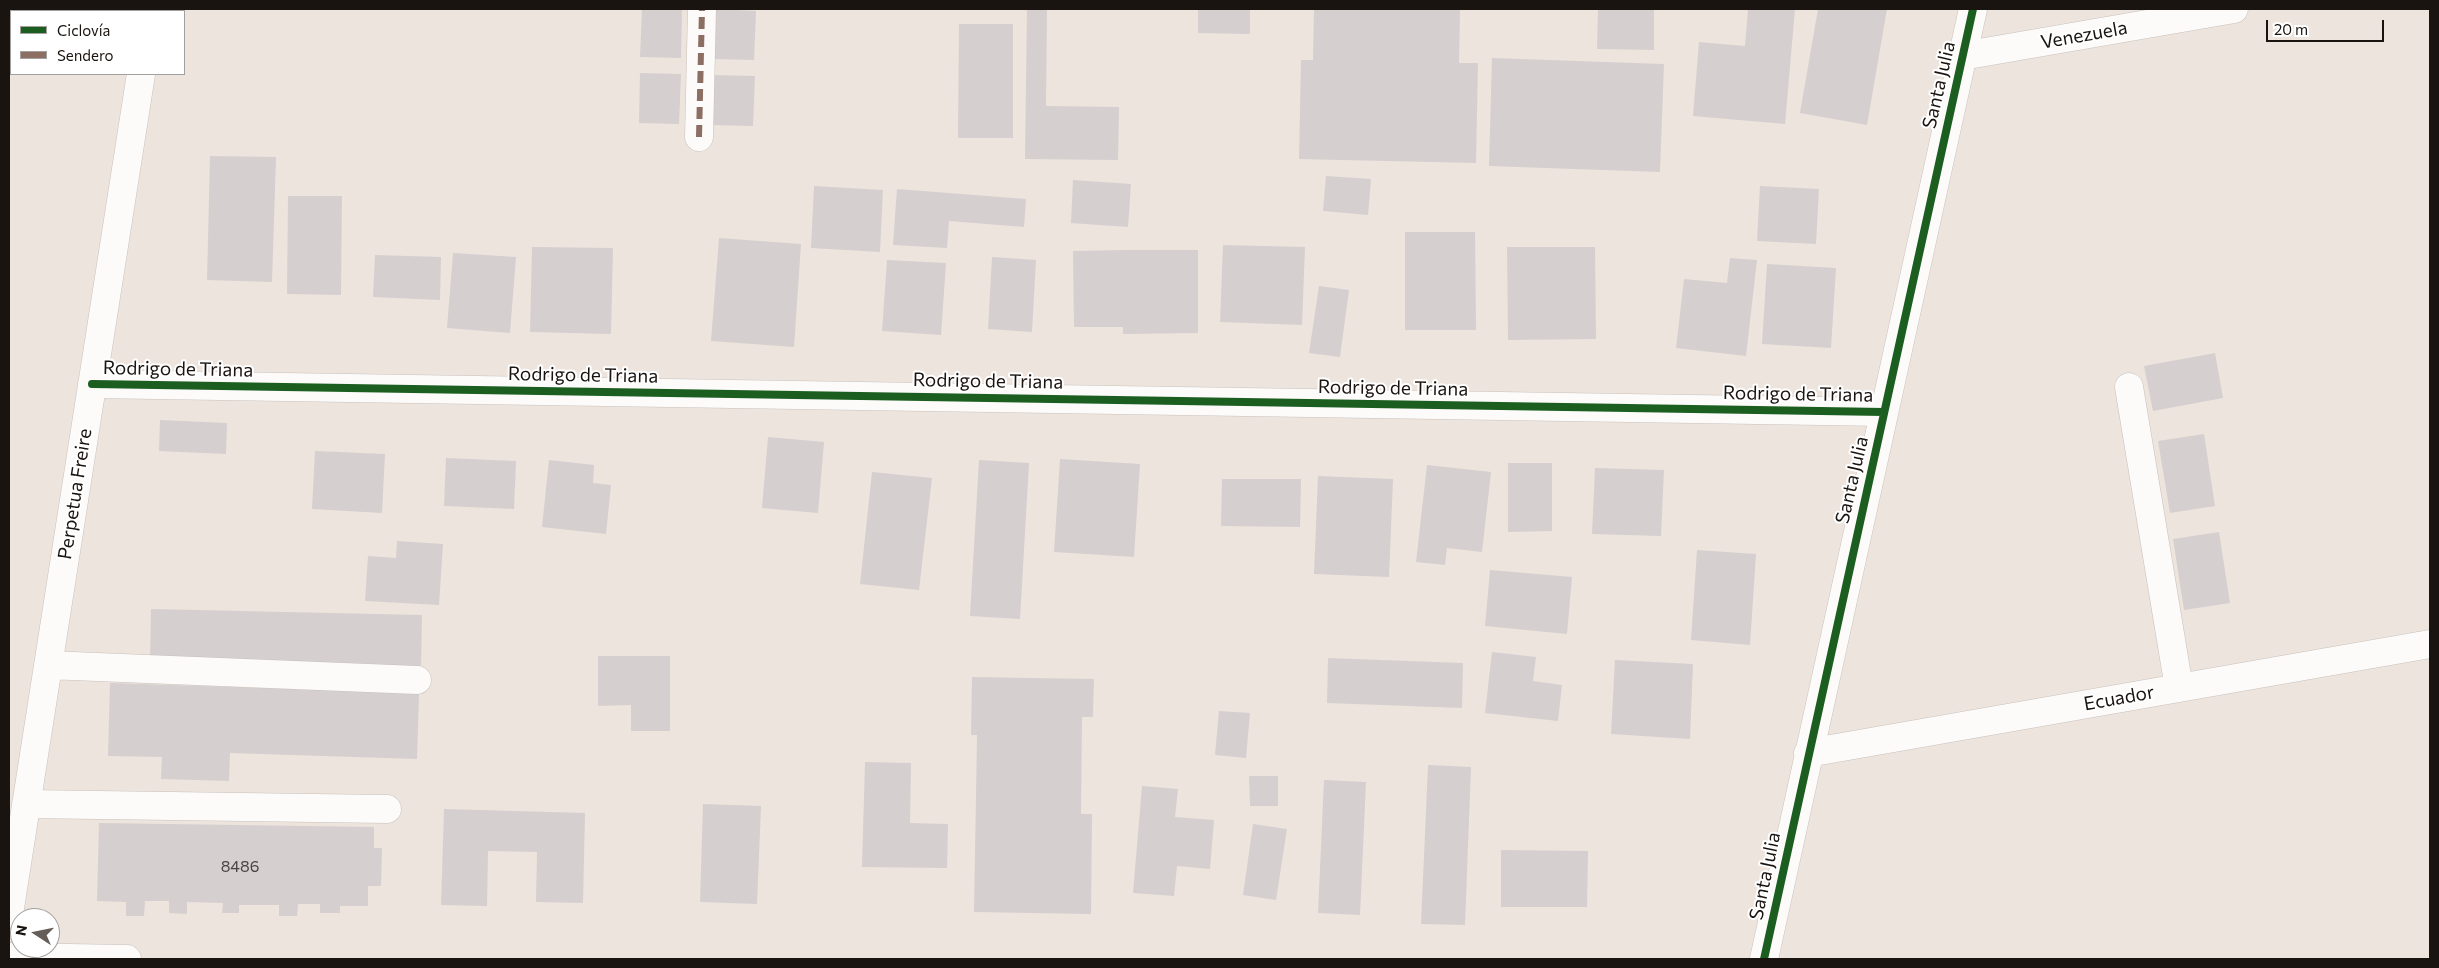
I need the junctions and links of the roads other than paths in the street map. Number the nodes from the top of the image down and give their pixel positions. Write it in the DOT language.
graph roads {
  1 [pos="702,9"];
  2 [pos="1973,9"];
  3 [pos="2234,9"];
  4 [pos="1962,56"];
  5 [pos="141,75"];
  6 [pos="699,137"];
  7 [pos="92,384"];
  8 [pos="2129,387"];
  9 [pos="1884,412"];
  10 [pos="2430,644"];
  11 [pos="48,665"];
  12 [pos="417,680"];
  13 [pos="2179,688"];
  14 [pos="1808,753"];
  15 [pos="26,804"];
  16 [pos="387,809"];
  17 [pos="9,914"];
  18 [pos="9,957"];
  19 [pos="127,959"];
  20 [pos="1764,959"];
  1 -- 6 [label="street"];
  2 -- 4 [label="street, Santa Julia"];
  3 -- 4 [label="street, Venezuela"];
  4 -- 9 [label="street, Santa Julia"];
  5 -- 7 [label="street, Perpetua Freire"];
  7 -- 9 [label="street, Rodrigo de Triana"];
  7 -- 11 [label="street, Perpetua Freire"];
  8 -- 13 [label="street"];
  9 -- 14 [label="street, Santa Julia"];
  10 -- 13 [label="street, Ecuador"];
  11 -- 12 [label="street"];
  11 -- 15 [label="street, Perpetua Freire"];
  13 -- 14 [label="street, Ecuador"];
  14 -- 20 [label="street, Santa Julia"];
  15 -- 16 [label="street"];
  15 -- 17 [label="street, Perpetua Freire"];
  18 -- 19 [label="street"];
}
